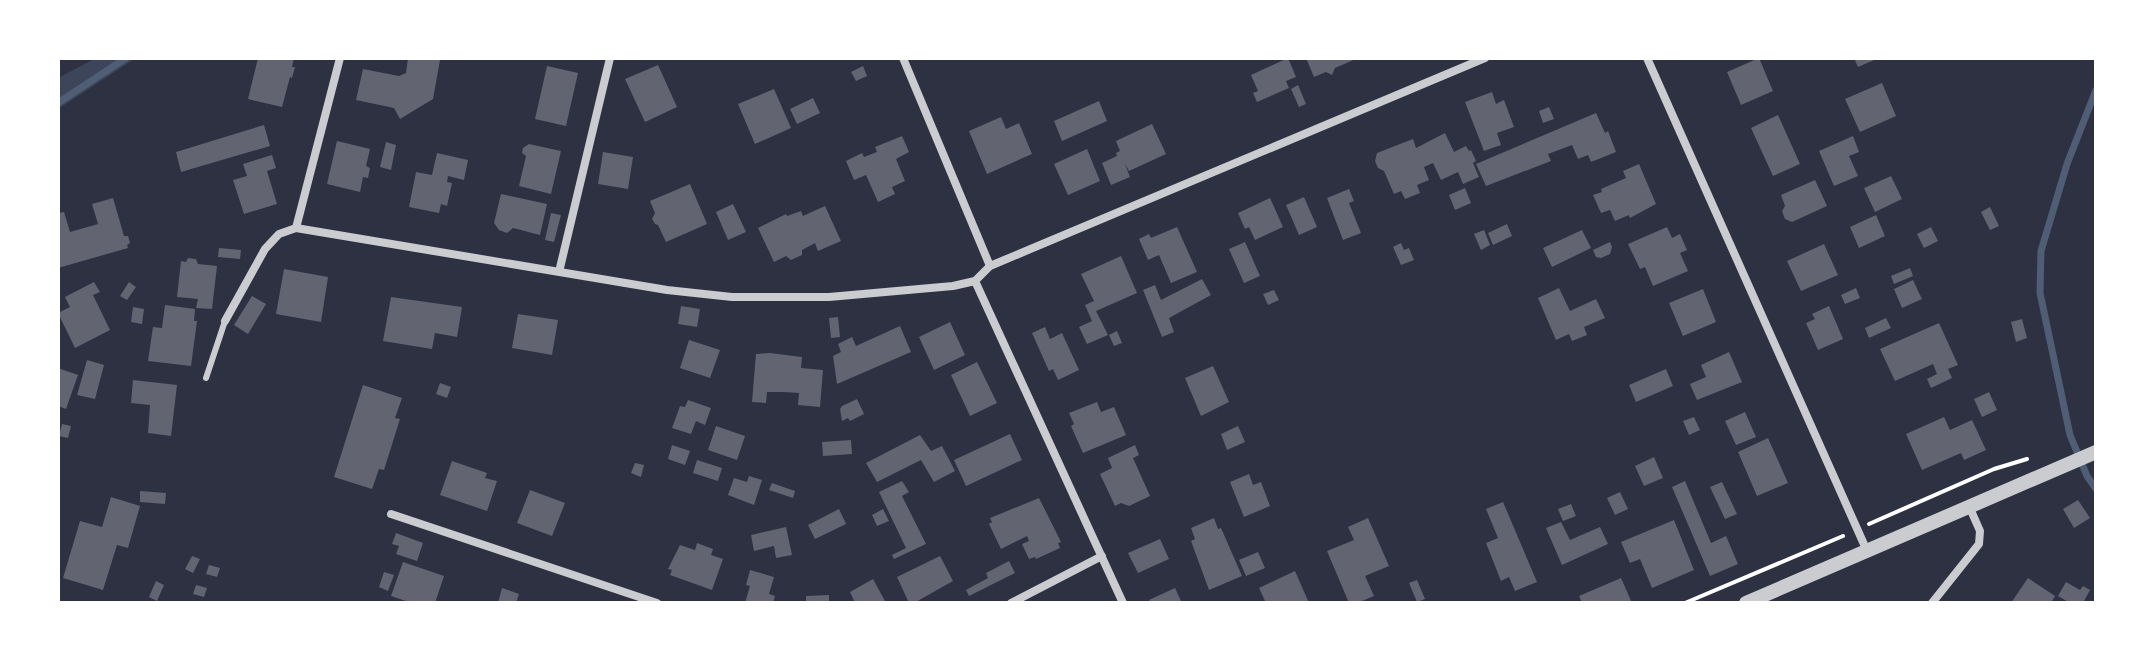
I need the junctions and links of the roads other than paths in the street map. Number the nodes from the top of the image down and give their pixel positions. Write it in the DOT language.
graph roads {
  1 [pos="340,58"];
  2 [pos="610,58"];
  3 [pos="903,58"];
  4 [pos="1485,58"];
  5 [pos="1647,58"];
  6 [pos="296,228"];
  7 [pos="990,266"];
  8 [pos="559,272"];
  9 [pos="975,281"];
  10 [pos="225,321"];
  11 [pos="206,378"];
  12 [pos="2096,452"];
  13 [pos="1969,506"];
  14 [pos="391,514"];
  15 [pos="1867,551"];
  16 [pos="1102,556"];
  17 [pos="657,603"];
  18 [pos="1011,603"];
  19 [pos="1123,603"];
  20 [pos="1746,603"];
  21 [pos="1932,603"];
  1 -- 6 [label="street"];
  2 -- 8 [label="street"];
  3 -- 7 [label="street"];
  4 -- 7 [label="street"];
  5 -- 15 [label="street"];
  6 -- 8 [label="street"];
  6 -- 10 [label="street"];
  7 -- 9 [label="street"];
  8 -- 9 [label="street"];
  9 -- 16 [label="street"];
  10 -- 11 [label="lane"];
  12 -- 13 [label="street"];
  13 -- 15 [label="street"];
  13 -- 21 [label="street"];
  14 -- 17 [label="street"];
  15 -- 20 [label="street"];
  16 -- 18 [label="street"];
  16 -- 19 [label="street"];
}
